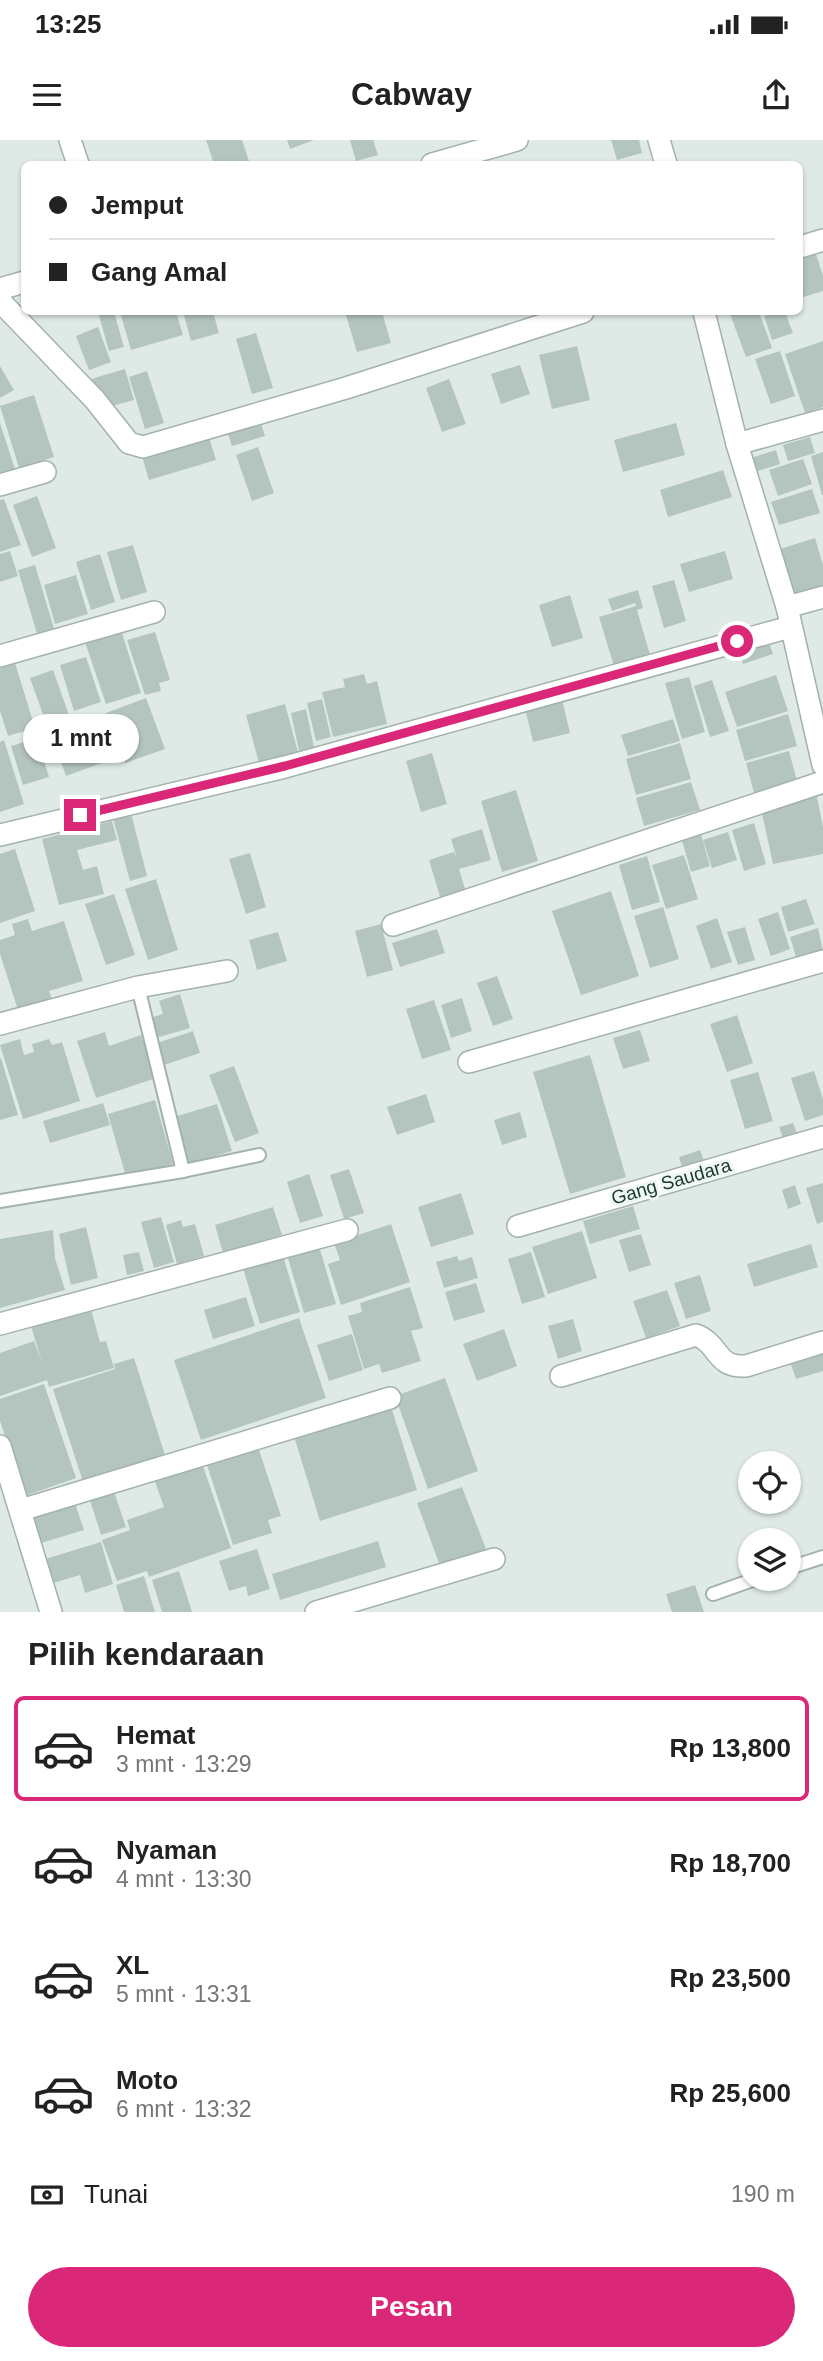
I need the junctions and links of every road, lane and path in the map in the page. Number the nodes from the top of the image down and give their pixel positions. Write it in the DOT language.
graph roads {
  1 [pos="70,140"];
  2 [pos="517,140"];
  3 [pos="660,140"];
  4 [pos="77,161"];
  5 [pos="443,161"];
  6 [pos="665,161"];
  7 [pos="823,240"];
  8 [pos="803,246"];
  9 [pos="21,283"];
  10 [pos="0,289"];
  11 [pos="0,301"];
  12 [pos="574,315"];
  13 [pos="705,315"];
  14 [pos="823,420"];
  15 [pos="737,444"];
  16 [pos="45,472"];
  17 [pos="0,485"];
  18 [pos="823,597"];
  19 [pos="154,612"];
  20 [pos="788,617"];
  21 [pos="0,656"];
  22 [pos="823,765"];
  23 [pos="823,782"];
  24 [pos="0,835"];
  25 [pos="393,925"];
  26 [pos="823,961"];
  27 [pos="227,971"];
  28 [pos="138,987"];
  29 [pos="0,1024"];
  30 [pos="469,1062"];
  31 [pos="823,1137"];
  32 [pos="259,1155"];
  33 [pos="183,1171"];
  34 [pos="0,1201"];
  35 [pos="518,1226"];
  36 [pos="347,1230"];
  37 [pos="0,1324"];
  38 [pos="823,1342"];
  39 [pos="561,1376"];
  40 [pos="390,1398"];
  41 [pos="0,1446"];
  42 [pos="21,1510"];
  43 [pos="823,1557"];
  44 [pos="494,1559"];
  45 [pos="801,1564"];
  46 [pos="738,1585"];
  47 [pos="713,1594"];
  48 [pos="51,1612"];
  49 [pos="316,1612"];
  1 -- 4 [label="street"];
  2 -- 5 [label="street"];
  3 -- 6 [label="street"];
  7 -- 8 [label="street"];
  9 -- 10 [label="street"];
  11 -- 12 [label="street"];
  13 -- 15 [label="street"];
  14 -- 15 [label="street"];
  15 -- 20 [label="street"];
  16 -- 17 [label="street"];
  18 -- 20 [label="street"];
  19 -- 21 [label="street"];
  20 -- 22 [label="street"];
  20 -- 24 [label="street"];
  23 -- 25 [label="street"];
  26 -- 30 [label="street"];
  27 -- 28 [label="street"];
  28 -- 29 [label="street"];
  28 -- 33 [label="lane"];
  31 -- 35 [label="street, Gang Saudara"];
  32 -- 33 [label="lane"];
  33 -- 34 [label="lane"];
  36 -- 37 [label="street"];
  38 -- 39 [label="street"];
  40 -- 42 [label="street"];
  41 -- 42 [label="street"];
  42 -- 48 [label="street"];
  43 -- 45 [label="lane"];
  44 -- 49 [label="street"];
  46 -- 47 [label="lane"];
}
